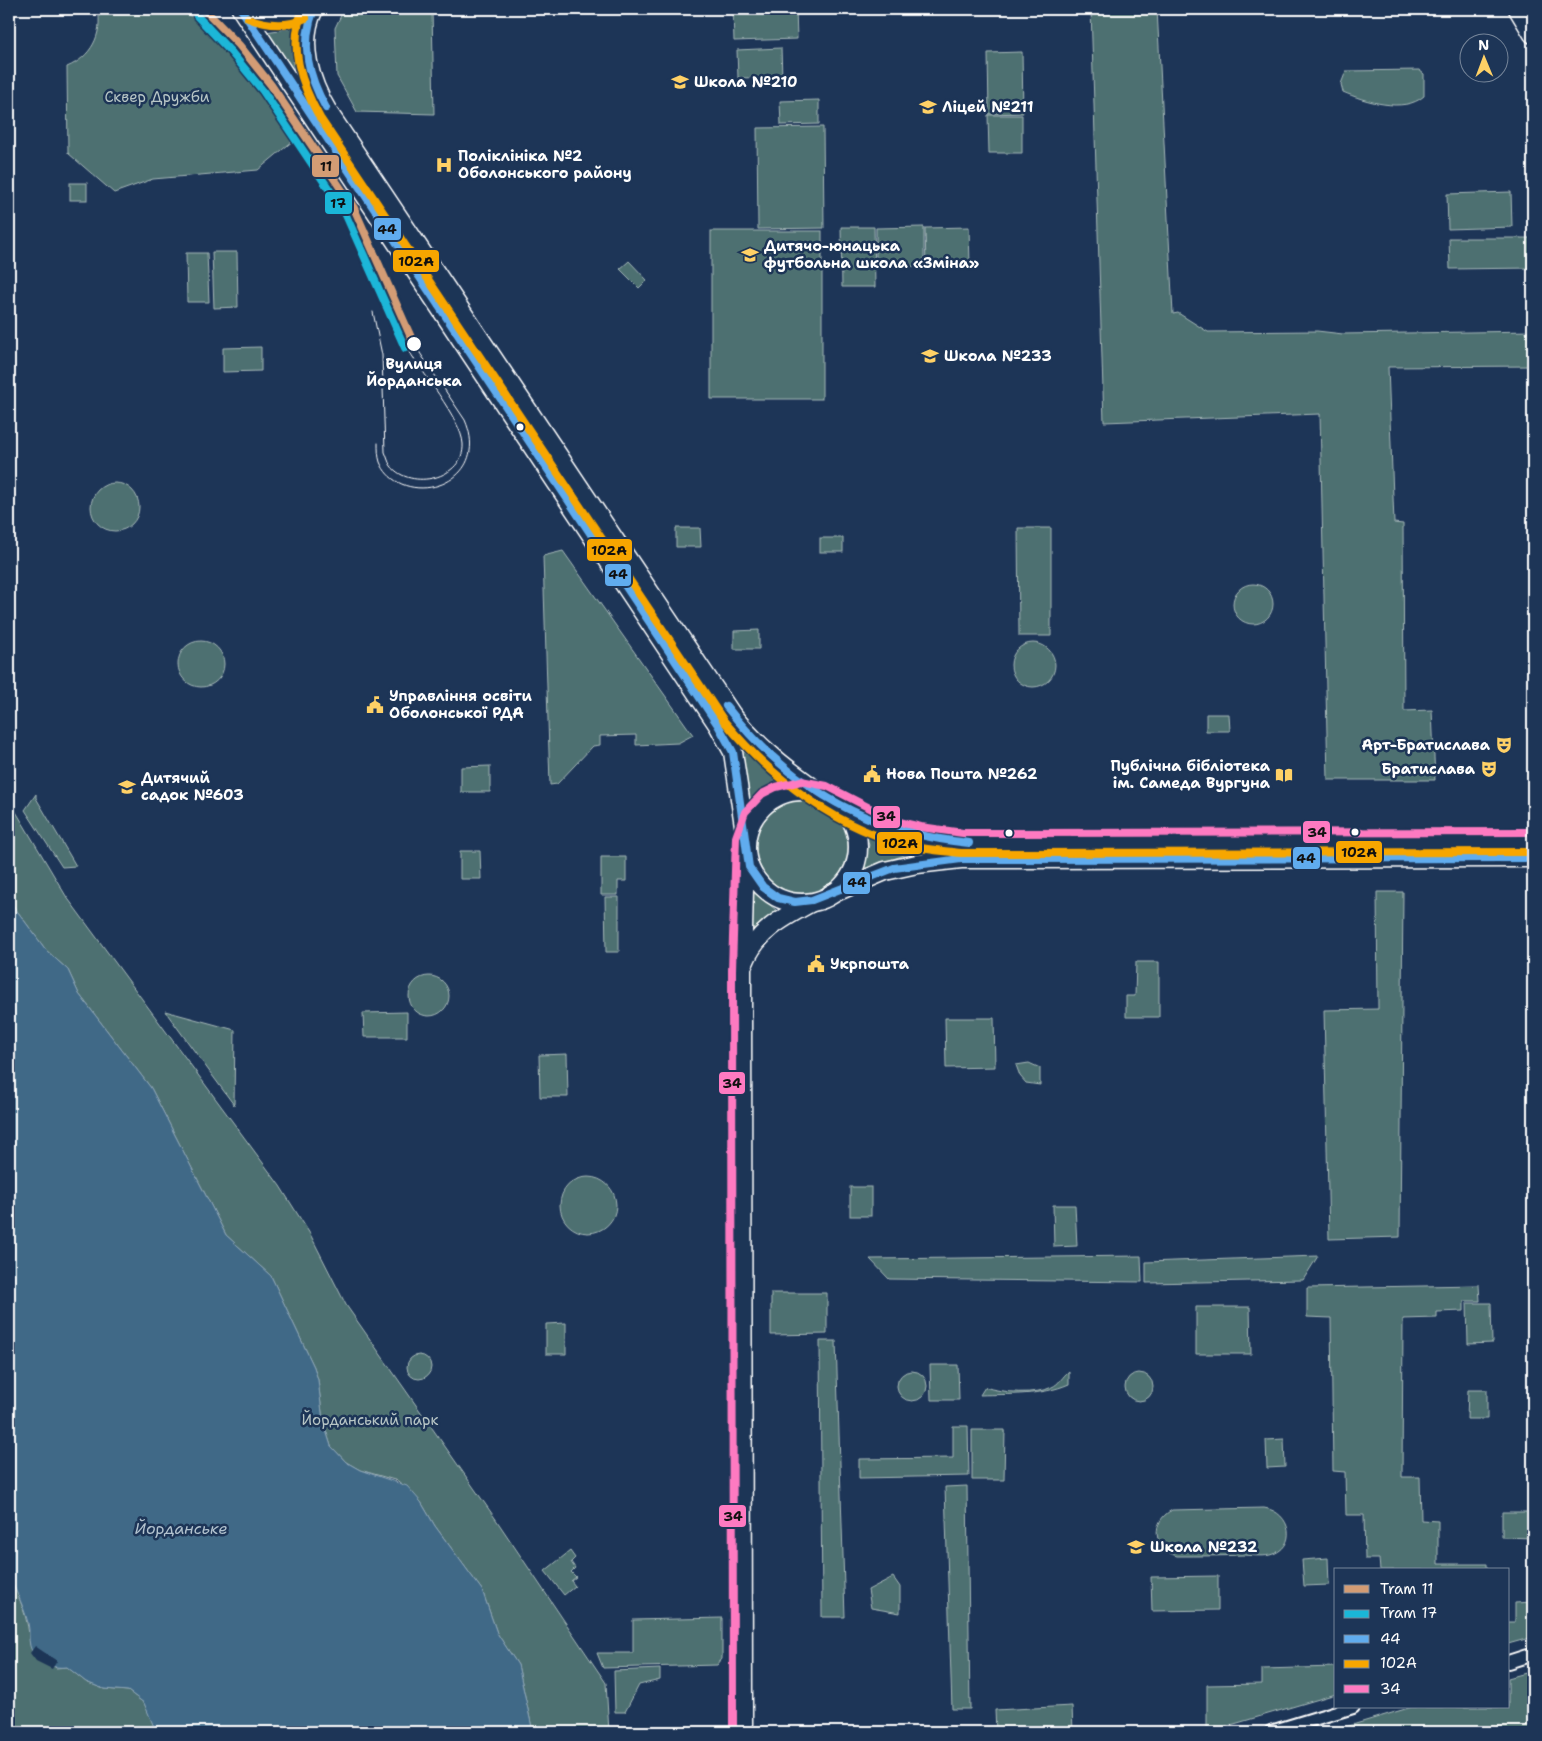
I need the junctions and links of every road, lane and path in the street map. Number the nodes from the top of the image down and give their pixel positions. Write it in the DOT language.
graph roads {
  1 [pos="241,9"];
  2 [pos="252,9"];
  3 [pos="302,9"];
  4 [pos="314,9"];
  5 [pos="1518,9"];
  6 [pos="1533,34"];
  7 [pos="823,795"];
  8 [pos="839,806"];
  9 [pos="1533,842"];
  10 [pos="746,844"];
  11 [pos="1533,858"];
  12 [pos="831,894"];
  13 [pos="812,902"];
  14 [pos="742,970"];
  15 [pos="1533,1654"];
  16 [pos="1510,1661"];
  17 [pos="1350,1708"];
  18 [pos="743,1732"];
  19 [pos="1271,1732"];
  1 -- 10 [label="main road"];
  2 -- 3 [label="main road"];
  4 -- 7 [label="main road"];
  5 -- 6 [label="main road"];
  7 -- 8 [label="main road"];
  7 -- 10 [label="main road"];
  8 -- 9 [label="main road"];
  8 -- 12 [label="main road"];
  10 -- 13 [label="main road"];
  10 -- 14 [label="main road"];
  11 -- 12 [label="main road"];
  12 -- 13 [label="main road"];
  13 -- 14 [label="main road"];
  14 -- 18 [label="main road"];
  15 -- 16 [label="street"];
  17 -- 19 [label="street"];
}
